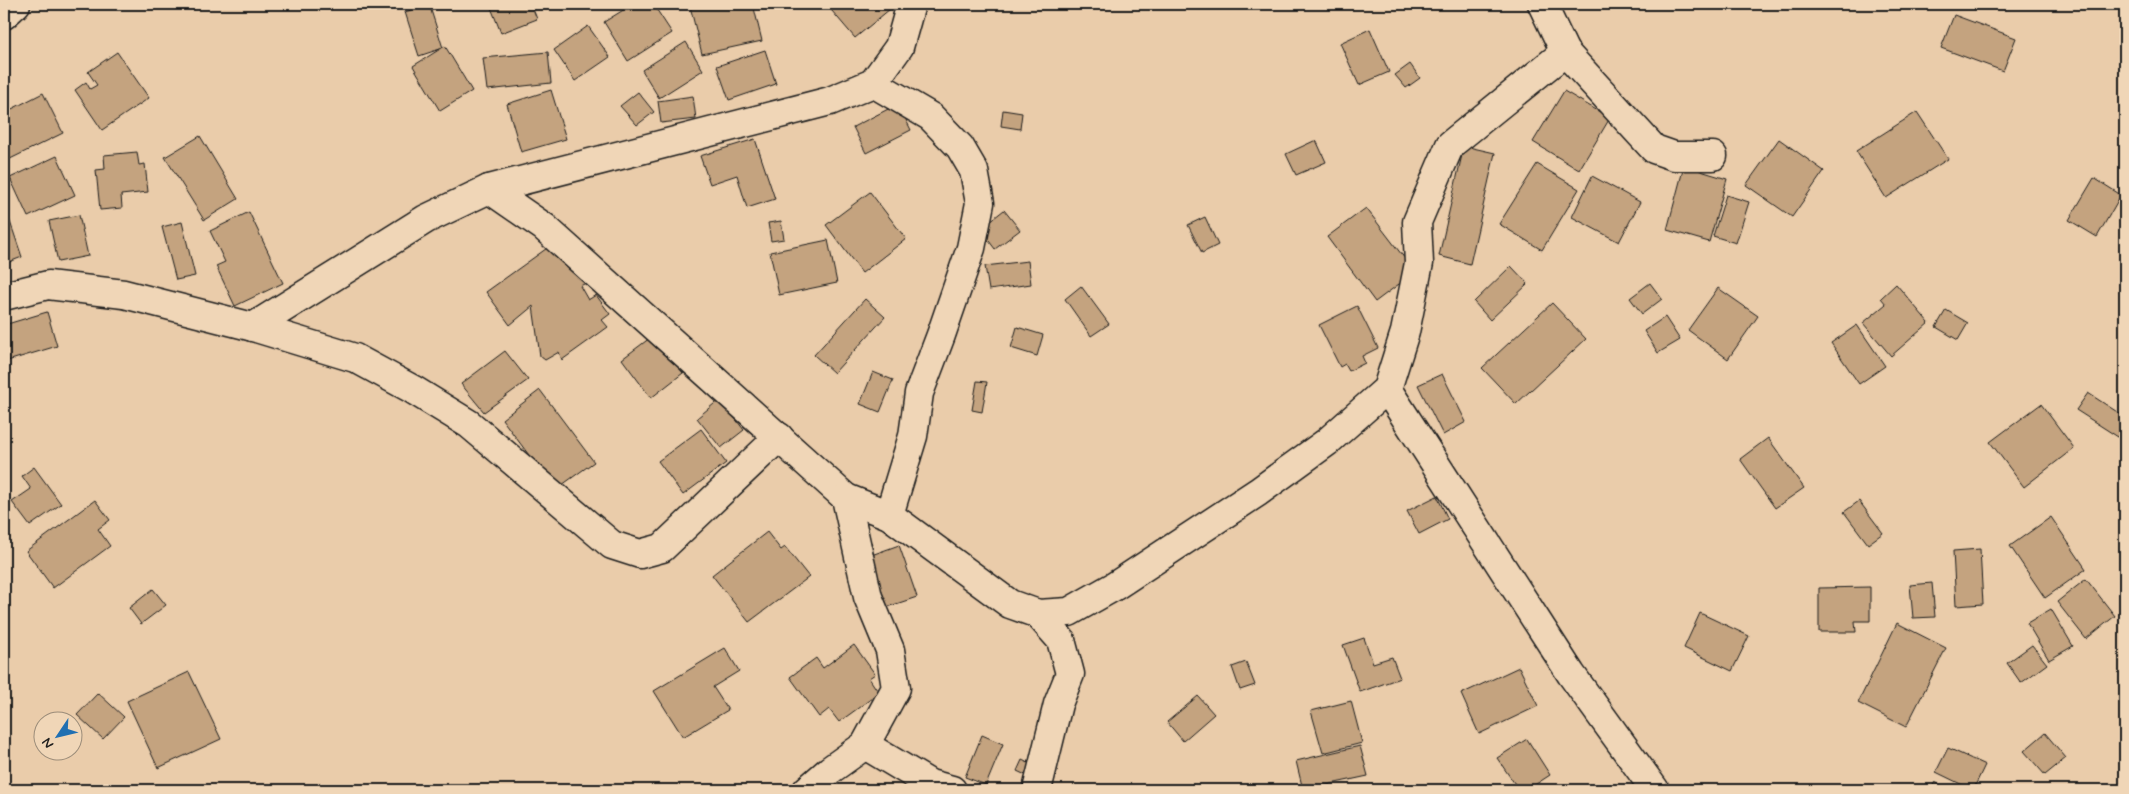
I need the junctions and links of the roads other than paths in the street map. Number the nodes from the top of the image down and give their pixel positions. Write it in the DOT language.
graph roads {
  1 [pos="16,4"];
  2 [pos="911,4"];
  3 [pos="1542,4"];
  4 [pos="4,15"];
  5 [pos="1565,52"];
  6 [pos="873,82"];
  7 [pos="1714,156"];
  8 [pos="489,189"];
  9 [pos="4,296"];
  10 [pos="253,327"];
  11 [pos="1387,389"];
  12 [pos="779,437"];
  13 [pos="846,498"];
  14 [pos="889,514"];
  15 [pos="1038,614"];
  16 [pos="865,745"];
  17 [pos="807,790"];
  18 [pos="952,790"];
  19 [pos="1037,790"];
  20 [pos="1655,790"];
  1 -- 4 [label="street"];
  2 -- 6 [label="street"];
  3 -- 5 [label="street"];
  5 -- 7 [label="street"];
  5 -- 11 [label="street"];
  6 -- 8 [label="street"];
  6 -- 14 [label="street"];
  8 -- 10 [label="street"];
  8 -- 12 [label="street"];
  9 -- 10 [label="street"];
  10 -- 12 [label="street"];
  11 -- 15 [label="street"];
  11 -- 20 [label="street"];
  12 -- 13 [label="street"];
  13 -- 14 [label="street"];
  13 -- 16 [label="street"];
  14 -- 15 [label="street"];
  15 -- 19 [label="street"];
  16 -- 17 [label="street"];
  16 -- 18 [label="street"];
}
